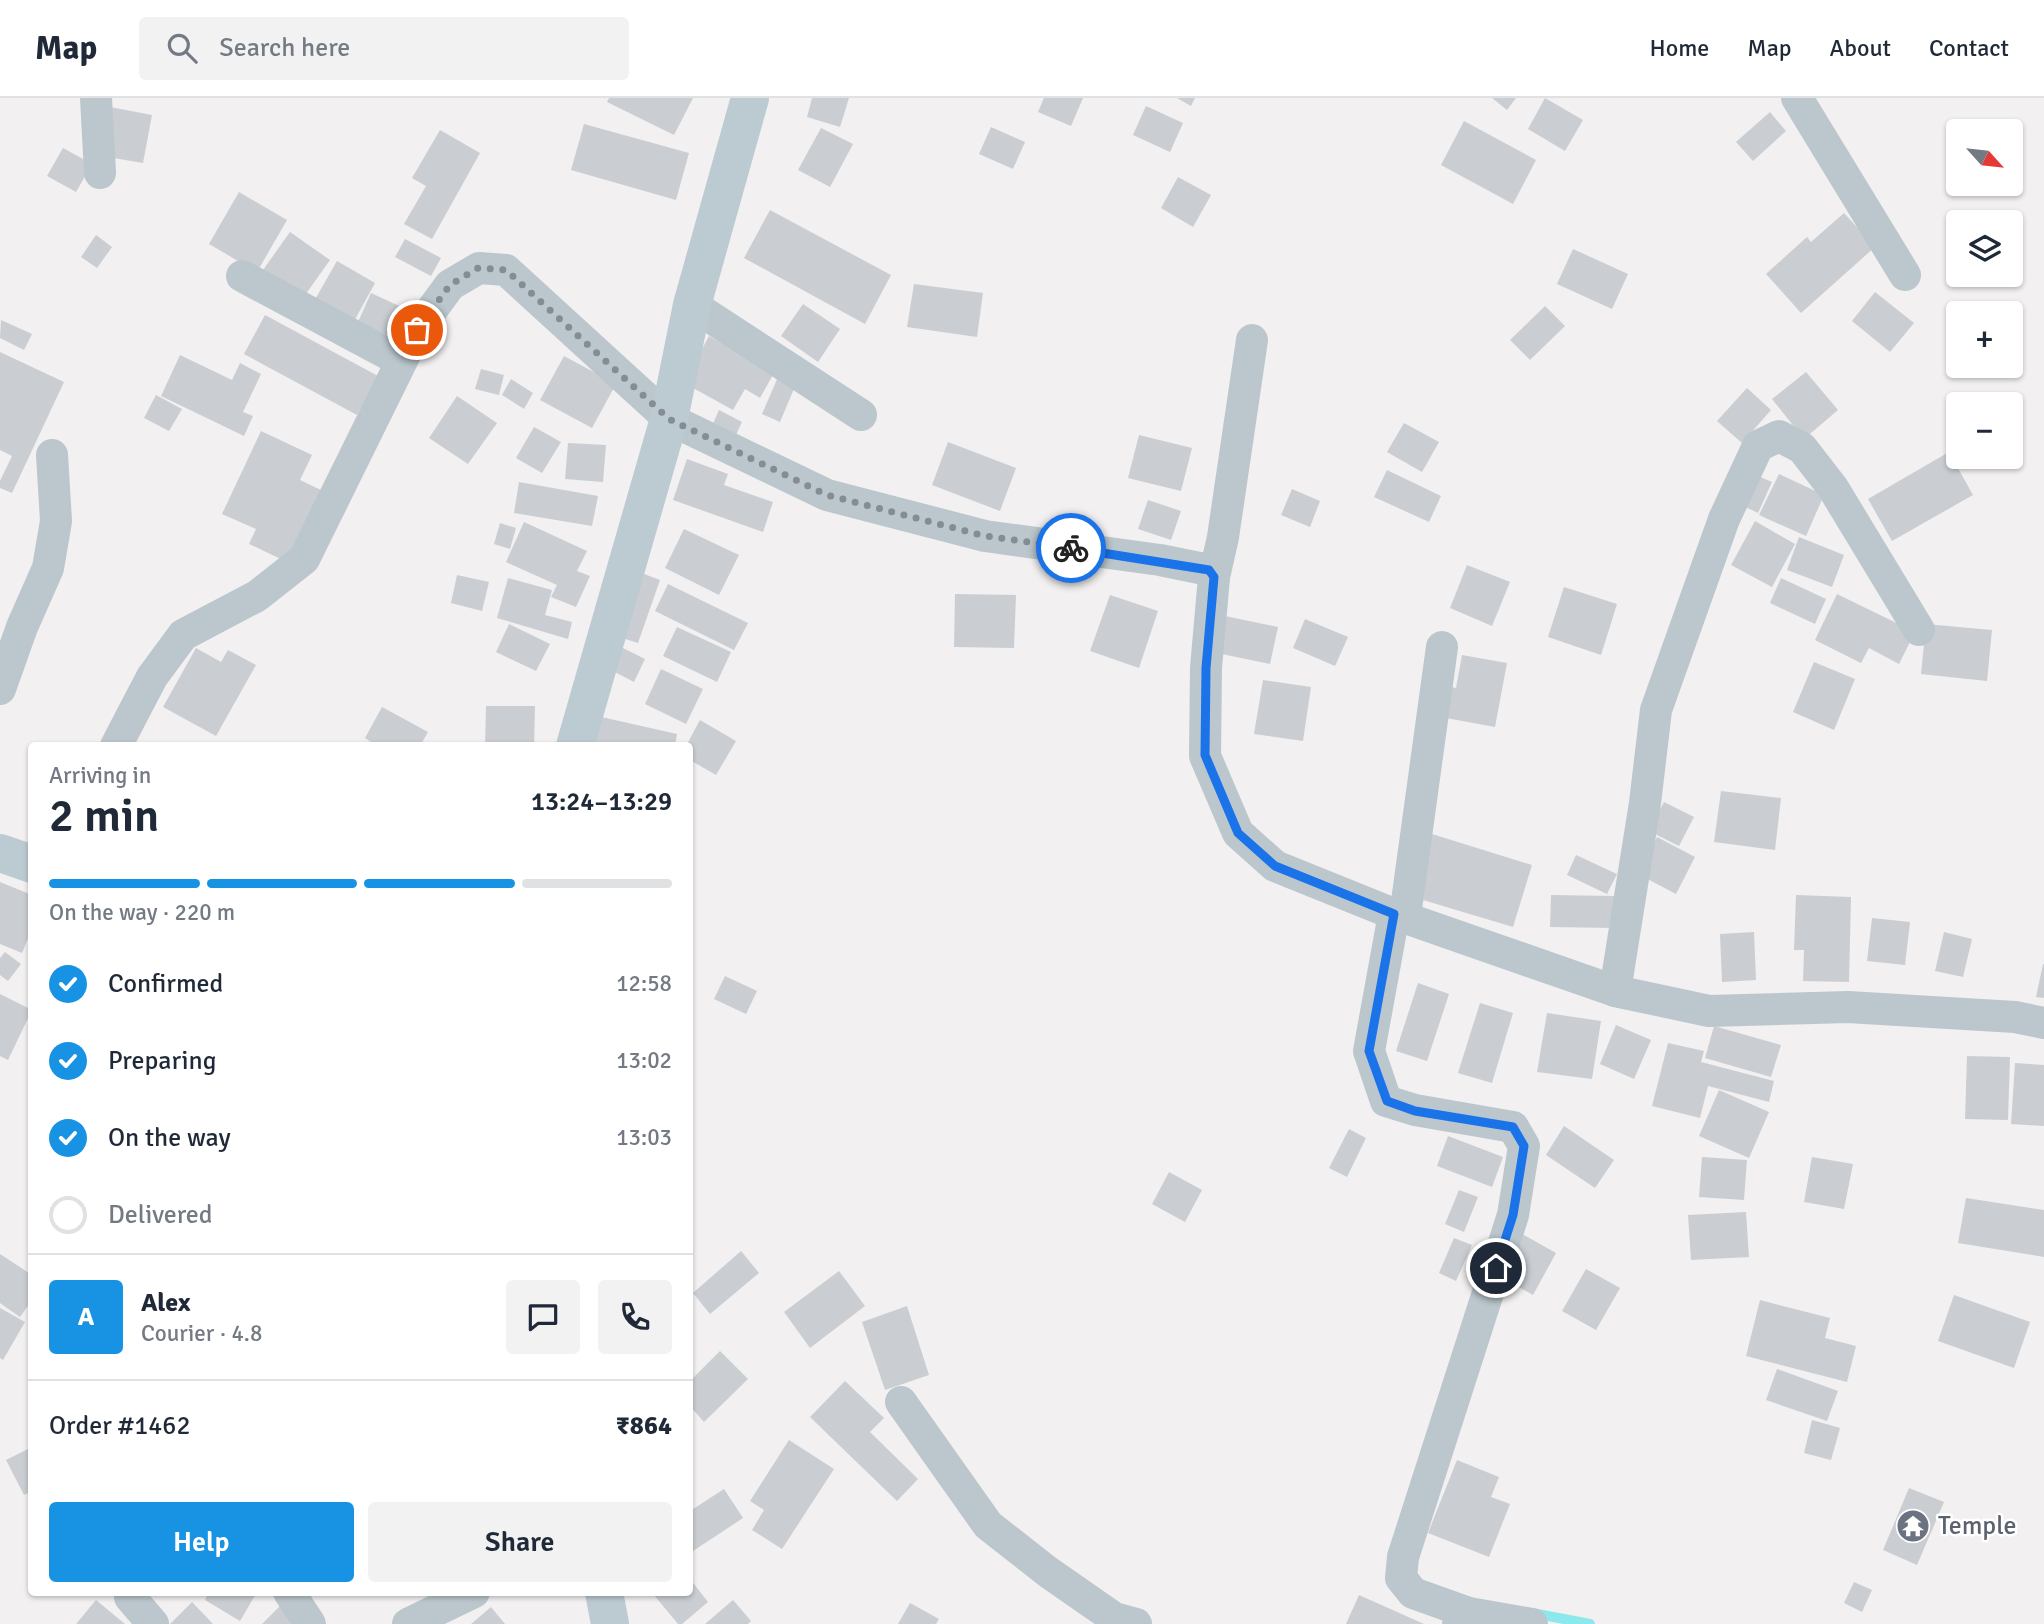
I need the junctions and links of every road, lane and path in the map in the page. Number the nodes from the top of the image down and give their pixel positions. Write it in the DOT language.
graph roads {
  1 [pos="96,98"];
  2 [pos="750,98"];
  3 [pos="1797,98"];
  4 [pos="100,173"];
  5 [pos="1905,275"];
  6 [pos="242,276"];
  7 [pos="692,305"];
  8 [pos="1252,340"];
  9 [pos="401,361"];
  10 [pos="861,415"];
  11 [pos="669,419"];
  12 [pos="52,455"];
  13 [pos="1214,577"];
  14 [pos="1919,629"];
  15 [pos="1442,647"];
  16 [pos="0,689"];
  17 [pos="118,742"];
  18 [pos="576,742"];
  19 [pos="0,853"];
  20 [pos="28,863"];
  21 [pos="1400,915"];
  22 [pos="1615,991"];
  23 [pos="2044,1023"];
  24 [pos="901,1402"];
  25 [pos="292,1596"];
  26 [pos="466,1596"];
  27 [pos="605,1596"];
  28 [pos="130,1597"];
  29 [pos="1464,1618"];
  30 [pos="153,1624"];
  31 [pos="310,1624"];
  32 [pos="408,1624"];
  33 [pos="610,1624"];
  34 [pos="1136,1624"];
  35 [pos="1532,1624"];
  1 -- 4 [label="street"];
  2 -- 7 [label="street"];
  3 -- 5 [label="street"];
  6 -- 9 [label="street"];
  7 -- 10 [label="street"];
  7 -- 11 [label="street"];
  8 -- 13 [label="street"];
  9 -- 11 [label="street"];
  9 -- 17 [label="street"];
  11 -- 13 [label="street"];
  11 -- 18 [label="street"];
  12 -- 16 [label="street"];
  13 -- 21 [label="street"];
  14 -- 22 [label="street"];
  15 -- 21 [label="street"];
  19 -- 20 [label="street"];
  21 -- 22 [label="street"];
  21 -- 29 [label="street"];
  22 -- 23 [label="street"];
  24 -- 34 [label="street"];
  25 -- 31 [label="street"];
  26 -- 32 [label="street"];
  27 -- 33 [label="street"];
  28 -- 30 [label="street"];
  29 -- 35 [label="street"];
}
